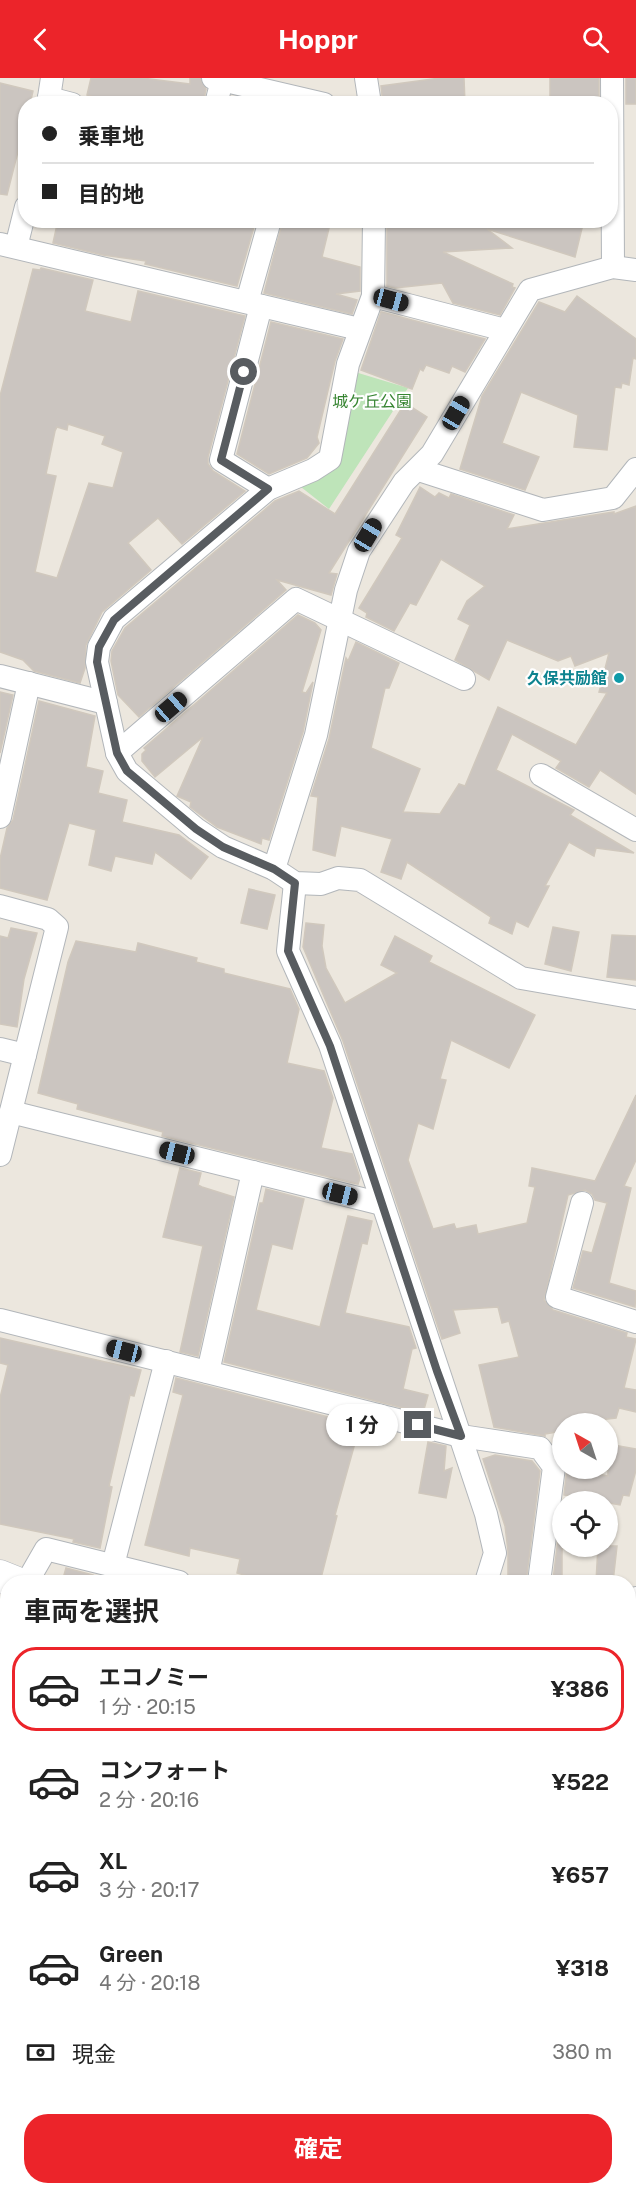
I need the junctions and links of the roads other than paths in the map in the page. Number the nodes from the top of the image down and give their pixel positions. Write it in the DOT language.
graph roads {
  1 [pos="366,78"];
  2 [pos="612,78"];
  3 [pos="217,79"];
  4 [pos="246,82"];
  5 [pos="216,96"];
  6 [pos="296,96"];
  7 [pos="369,96"];
  8 [pos="612,96"];
  9 [pos="18,221"];
  10 [pos="268,228"];
  11 [pos="374,228"];
  12 [pos="613,228"];
  13 [pos="4,245"];
  14 [pos="613,267"];
  15 [pos="636,270"];
  16 [pos="373,296"];
  17 [pos="254,304"];
  18 [pos="359,329"];
  19 [pos="505,330"];
  20 [pos="636,469"];
  21 [pos="419,470"];
  22 [pos="268,489"];
  23 [pos="341,620"];
  24 [pos="0,676"];
  25 [pos="464,679"];
  26 [pos="29,683"];
  27 [pos="106,703"];
  28 [pos="117,753"];
  29 [pos="541,775"];
  30 [pos="0,817"];
  31 [pos="636,830"];
  32 [pos="274,869"];
  33 [pos="295,883"];
  34 [pos="0,906"];
  35 [pos="636,998"];
  36 [pos="0,1049"];
  37 [pos="25,1055"];
  38 [pos="11,1112"];
  39 [pos="0,1155"];
  40 [pos="253,1172"];
  41 [pos="582,1203"];
  42 [pos="382,1204"];
  43 [pos="0,1320"];
  44 [pos="636,1322"];
  45 [pos="166,1362"];
  46 [pos="208,1372"];
  47 [pos="461,1436"];
  48 [pos="114,1565"];
  49 [pos="31,1575"];
  50 [pos="152,1575"];
  51 [pos="488,1575"];
  52 [pos="540,1575"];
  1 -- 7 [label="street"];
  2 -- 8 [label="street"];
  3 -- 4 [label="street"];
  3 -- 5 [label="street"];
  4 -- 6 [label="street"];
  9 -- 13 [label="street"];
  10 -- 17 [label="street"];
  11 -- 16 [label="street"];
  12 -- 14 [label="street"];
  13 -- 17 [label="street"];
  14 -- 15 [label="street"];
  14 -- 19 [label="street"];
  16 -- 18 [label="street"];
  16 -- 19 [label="street"];
  17 -- 18 [label="street"];
  17 -- 22 [label="street"];
  18 -- 22 [label="street"];
  19 -- 21 [label="street"];
  20 -- 21 [label="street"];
  21 -- 23 [label="street"];
  22 -- 27 [label="street"];
  23 -- 25 [label="street"];
  23 -- 28 [label="street"];
  23 -- 32 [label="street"];
  24 -- 26 [label="street"];
  26 -- 27 [label="street"];
  26 -- 30 [label="street"];
  27 -- 28 [label="street"];
  28 -- 32 [label="street"];
  29 -- 31 [label="street"];
  32 -- 33 [label="street"];
  33 -- 35 [label="street"];
  33 -- 42 [label="street"];
  34 -- 37 [label="street"];
  36 -- 37 [label="street"];
  37 -- 38 [label="street"];
  38 -- 39 [label="street"];
  38 -- 40 [label="street"];
  40 -- 42 [label="street"];
  40 -- 46 [label="street"];
  41 -- 44 [label="street"];
  42 -- 47 [label="street"];
  43 -- 45 [label="street"];
  45 -- 46 [label="street"];
  45 -- 48 [label="street"];
  46 -- 47 [label="street"];
  47 -- 51 [label="street"];
  47 -- 52 [label="street"];
  48 -- 49 [label="street"];
  48 -- 50 [label="street"];
}
